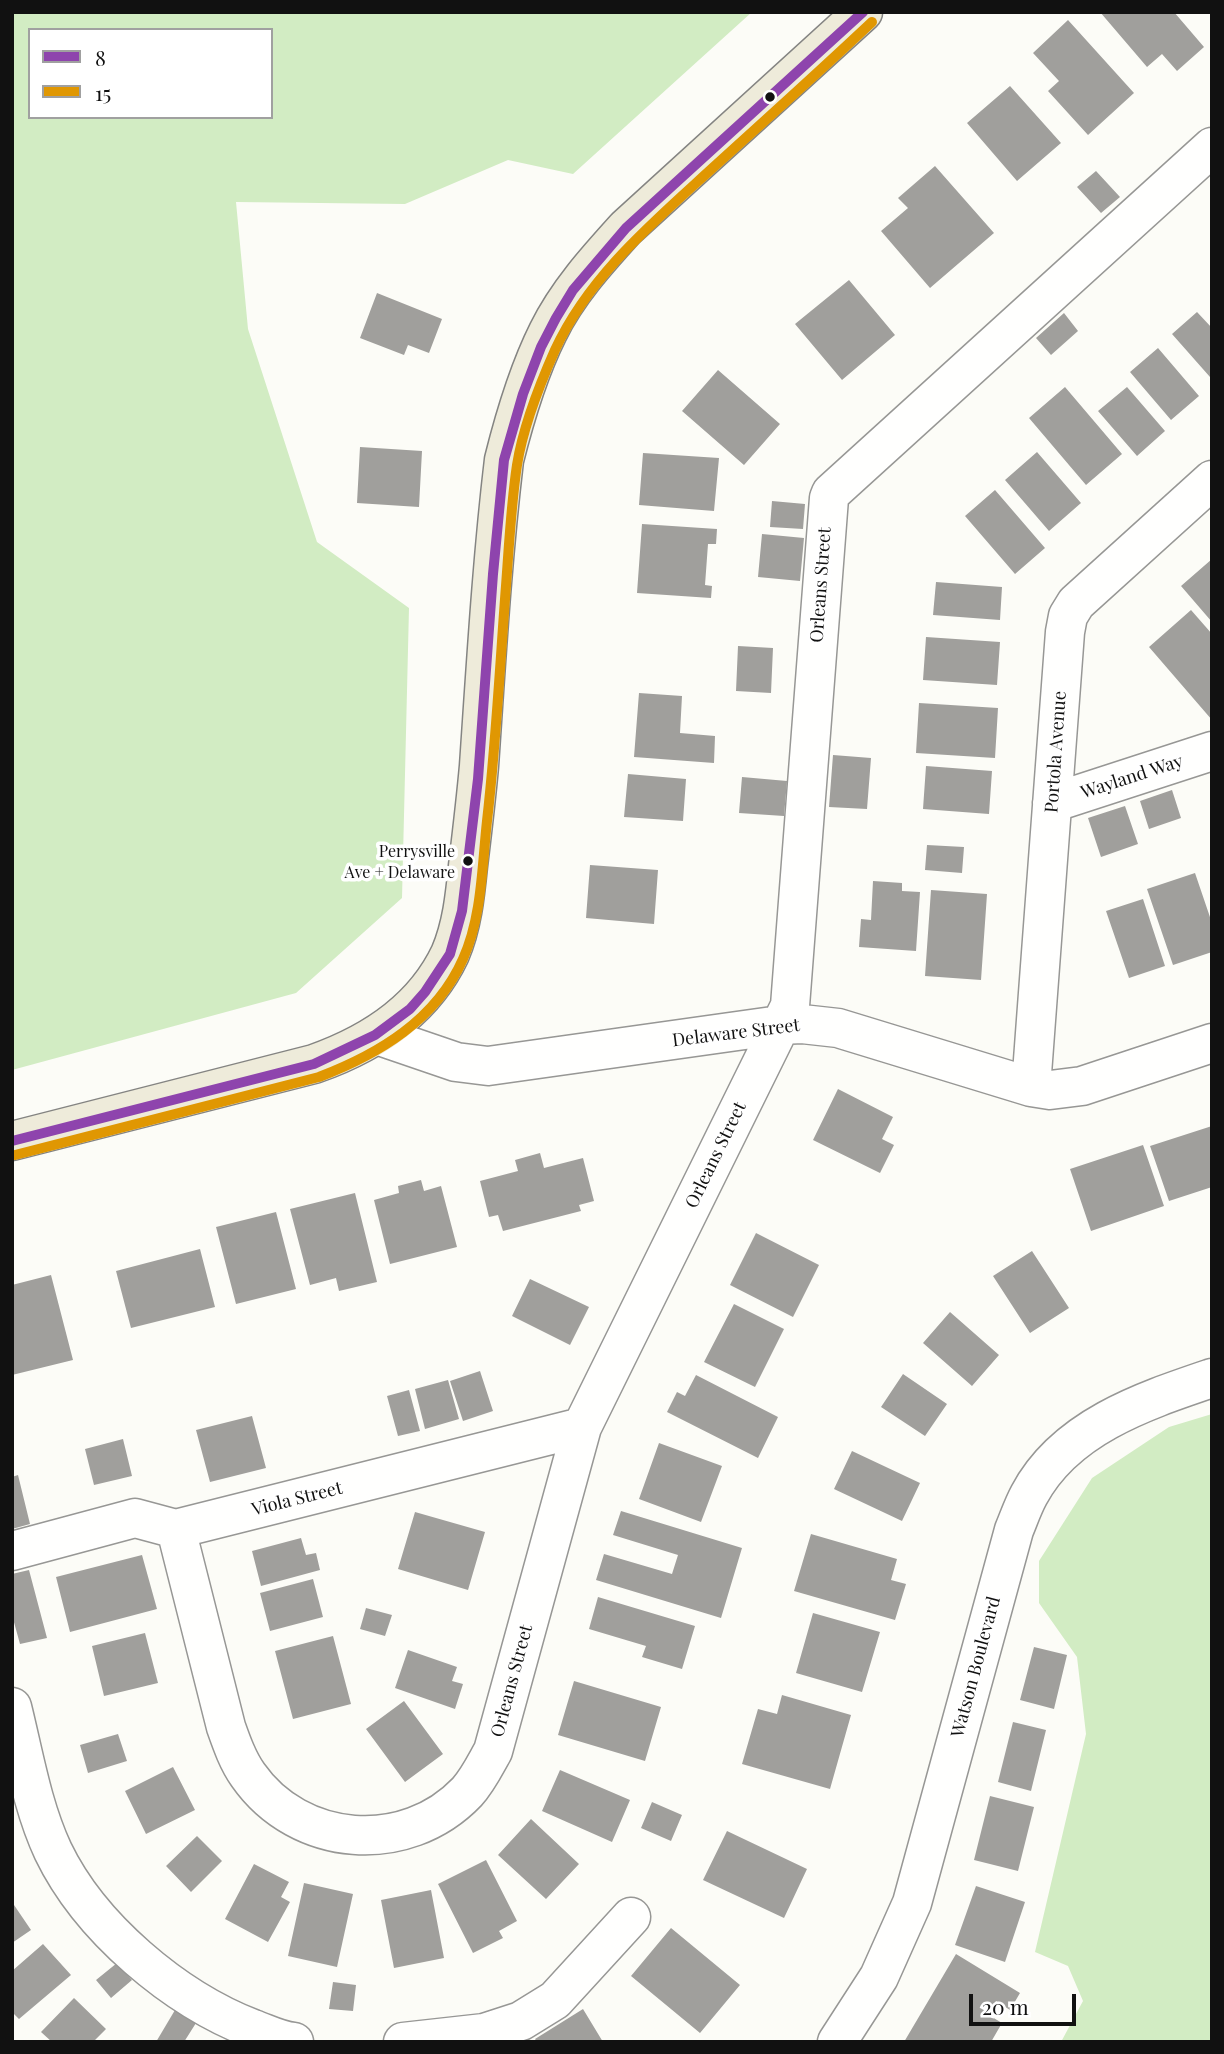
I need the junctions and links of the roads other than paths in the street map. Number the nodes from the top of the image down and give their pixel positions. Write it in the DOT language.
graph roads {
  1 [pos="863,12"];
  2 [pos="1212,146"];
  3 [pos="1212,480"];
  4 [pos="1212,751"];
  5 [pos="1052,803"];
  6 [pos="780,1026"];
  7 [pos="377,1035"];
  8 [pos="1212,1043"];
  9 [pos="1031,1087"];
  10 [pos="12,1141"];
  11 [pos="1212,1378"];
  12 [pos="582,1427"];
  13 [pos="176,1529"];
  14 [pos="12,1550"];
  15 [pos="12,1707"];
  16 [pos="631,1917"];
  17 [pos="294,2042"];
  18 [pos="403,2042"];
  19 [pos="837,2042"];
  1 -- 7 [label="main road"];
  2 -- 6 [label="street, Orleans Street"];
  3 -- 5 [label="street, Portola Avenue"];
  4 -- 5 [label="street, Wayland Way"];
  5 -- 9 [label="street, Portola Avenue"];
  6 -- 7 [label="street, Delaware Street"];
  6 -- 9 [label="street, Delaware Street"];
  6 -- 12 [label="street, Orleans Street"];
  7 -- 10 [label="main road"];
  8 -- 9 [label="street, Delaware Street"];
  11 -- 19 [label="street, Watson Boulevard"];
  12 -- 13 [label="street, Viola Street"];
  12 -- 13 [label="street, Orleans Street"];
  13 -- 14 [label="street, Viola Street"];
  15 -- 17 [label="street"];
  16 -- 18 [label="street"];
}
